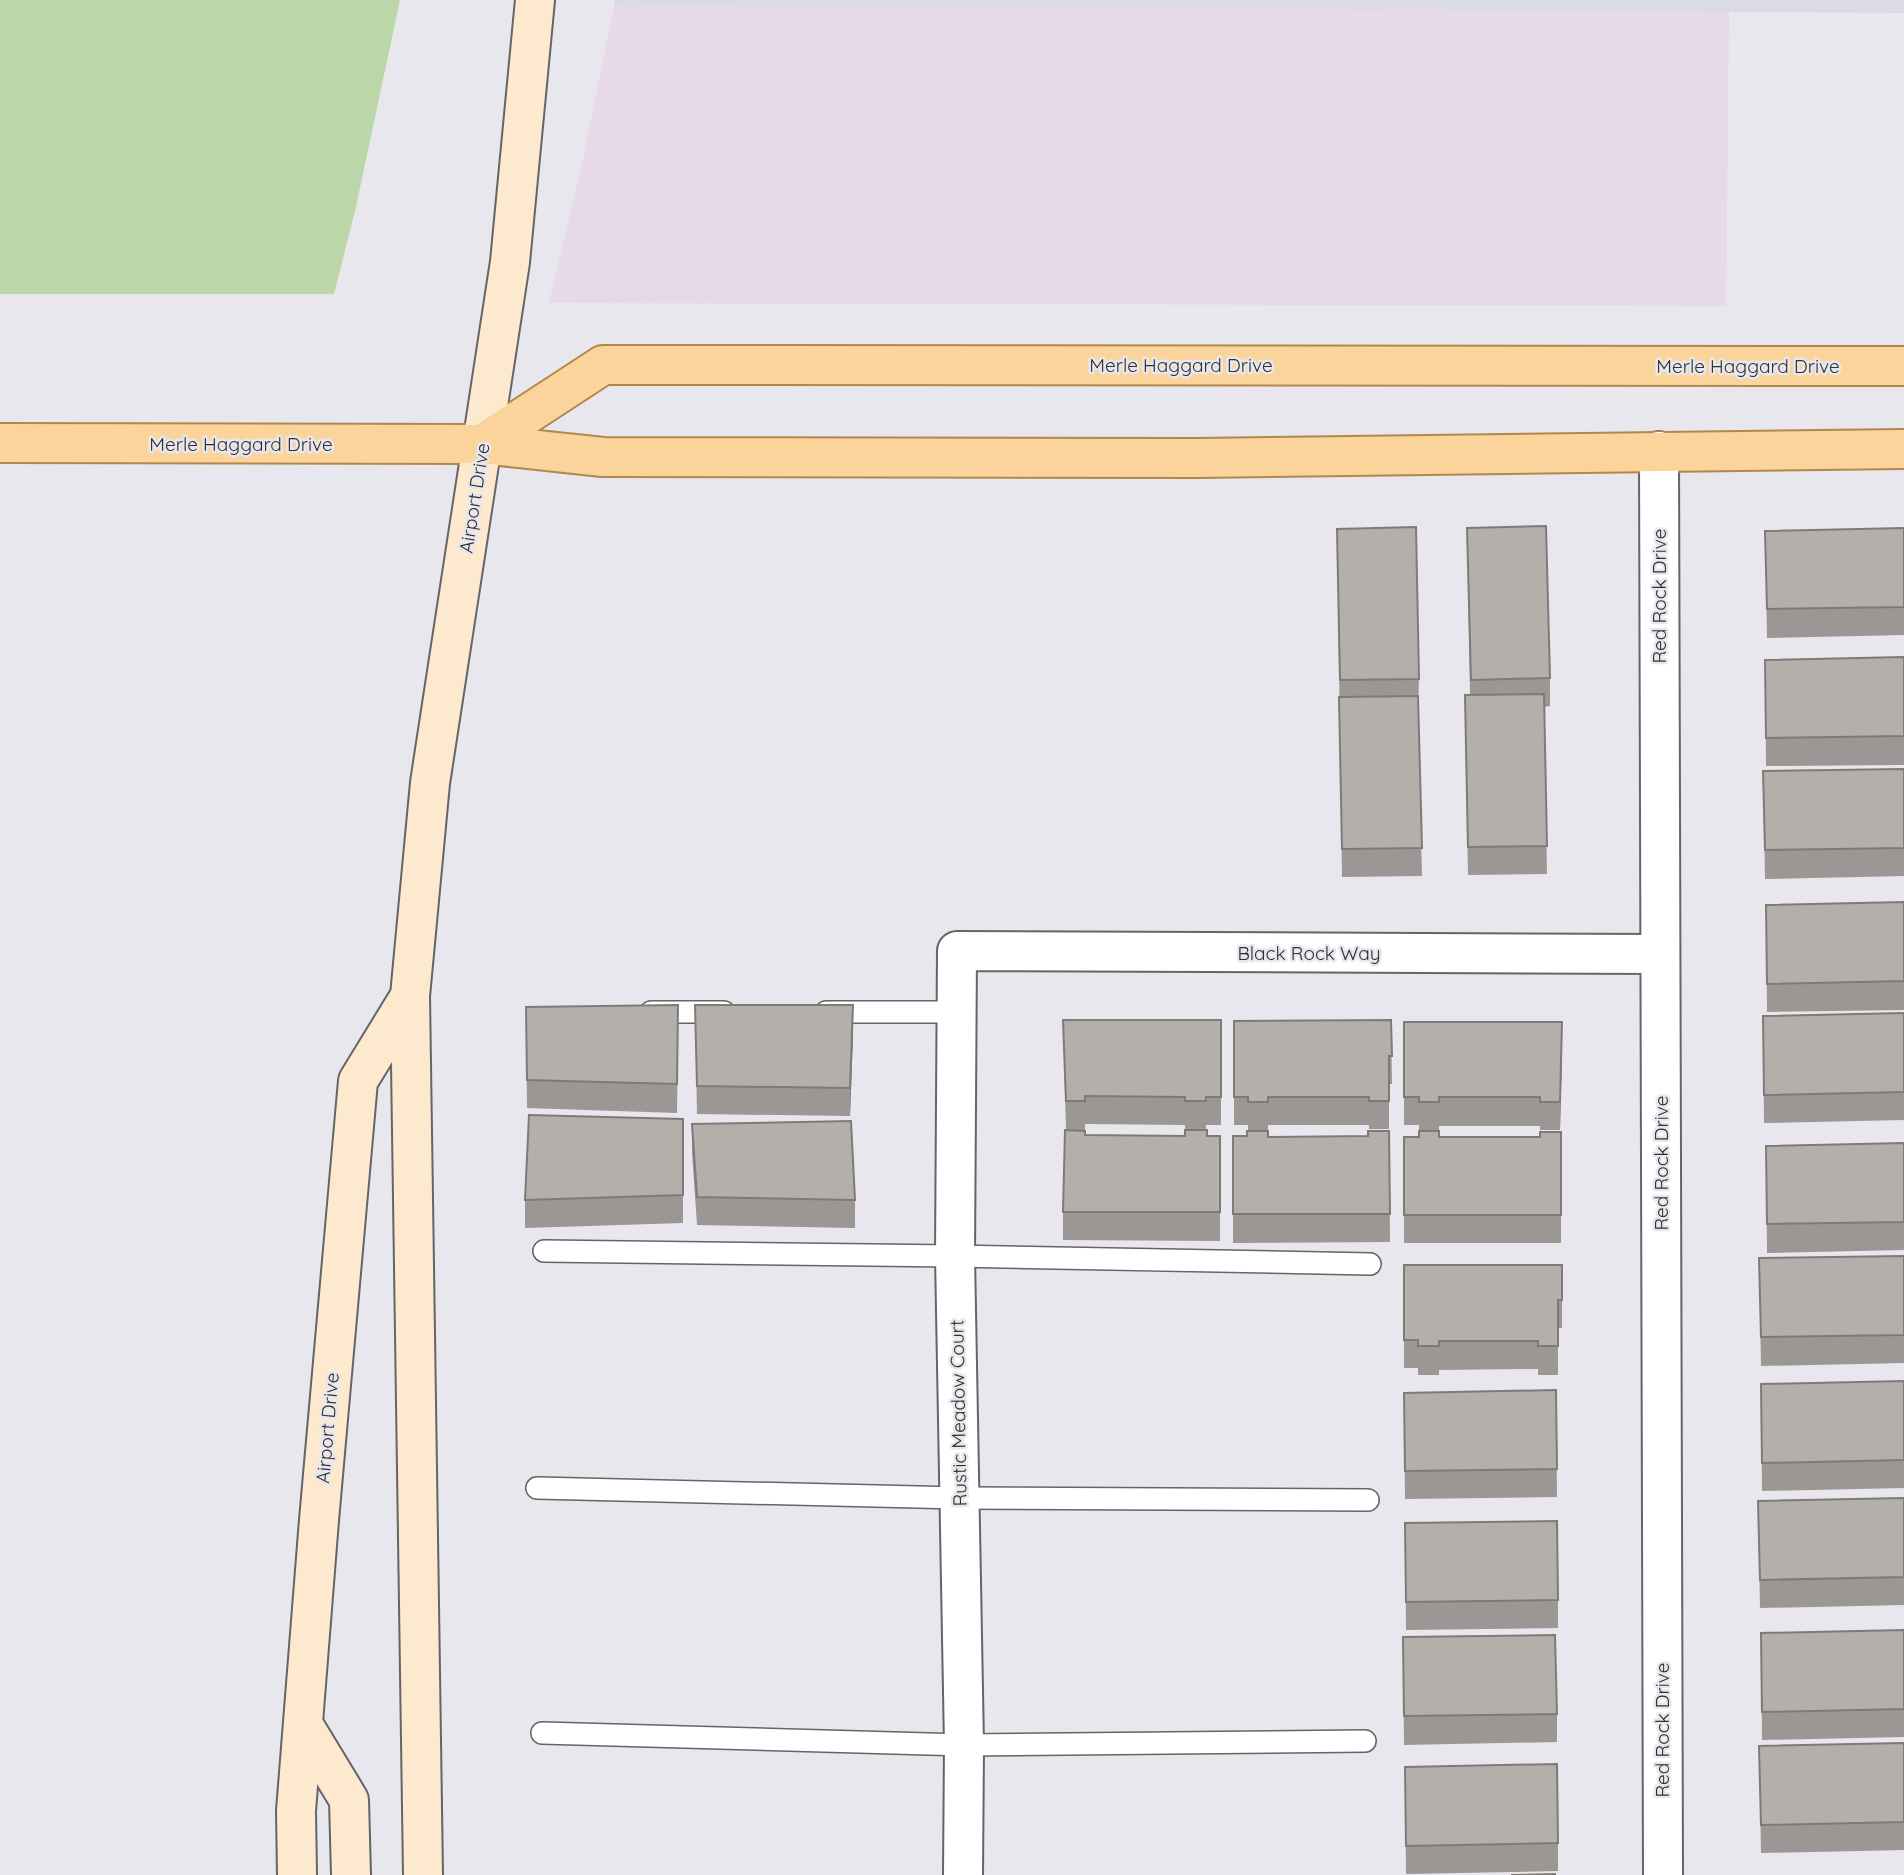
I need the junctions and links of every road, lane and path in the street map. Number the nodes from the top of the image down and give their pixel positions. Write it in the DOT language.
graph roads {
  1 [pos="535,0"];
  2 [pos="1904,366"];
  3 [pos="0,443"];
  4 [pos="482,444"];
  5 [pos="1904,449"];
  6 [pos="1659,451"];
  7 [pos="957,951"];
  8 [pos="1660,954"];
  9 [pos="410,996"];
  10 [pos="626,1012"];
  11 [pos="750,1012"];
  12 [pos="805,1012"];
  13 [pos="957,1012"];
  14 [pos="544,1251"];
  15 [pos="955,1255"];
  16 [pos="1370,1264"];
  17 [pos="537,1488"];
  18 [pos="959,1498"];
  19 [pos="1367,1500"];
  20 [pos="303,1724"];
  21 [pos="542,1733"];
  22 [pos="1365,1741"];
  23 [pos="964,1745"];
  24 [pos="297,1875"];
  25 [pos="351,1875"];
  26 [pos="423,1875"];
  27 [pos="963,1875"];
  28 [pos="1663,1875"];
  1 -- 4 [label="main road, Airport Drive"];
  2 -- 4 [label="main road, Merle Haggard Drive"];
  3 -- 4 [label="main road, Merle Haggard Drive"];
  4 -- 6 [label="main road, Merle Haggard Drive"];
  4 -- 9 [label="main road, Airport Drive"];
  5 -- 6 [label="main road, Merle Haggard Drive"];
  6 -- 8 [label="street, Red Rock Drive"];
  7 -- 8 [label="street, Black Rock Way"];
  7 -- 13 [label="street, Rustic Meadow Court"];
  8 -- 28 [label="street, Red Rock Drive"];
  9 -- 20 [label="main road, Airport Drive"];
  9 -- 26 [label="main road, Airport Drive"];
  10 -- 11 [label="lane"];
  12 -- 13 [label="lane"];
  13 -- 15 [label="street, Rustic Meadow Court"];
  14 -- 15 [label="lane"];
  15 -- 16 [label="lane"];
  15 -- 18 [label="street, Rustic Meadow Court"];
  17 -- 18 [label="lane"];
  18 -- 19 [label="lane"];
  18 -- 23 [label="street, Rustic Meadow Court"];
  20 -- 24 [label="main road, Airport Drive"];
  20 -- 25 [label="main road"];
  21 -- 23 [label="lane"];
  22 -- 23 [label="lane"];
  23 -- 27 [label="street, Rustic Meadow Court"];
}
